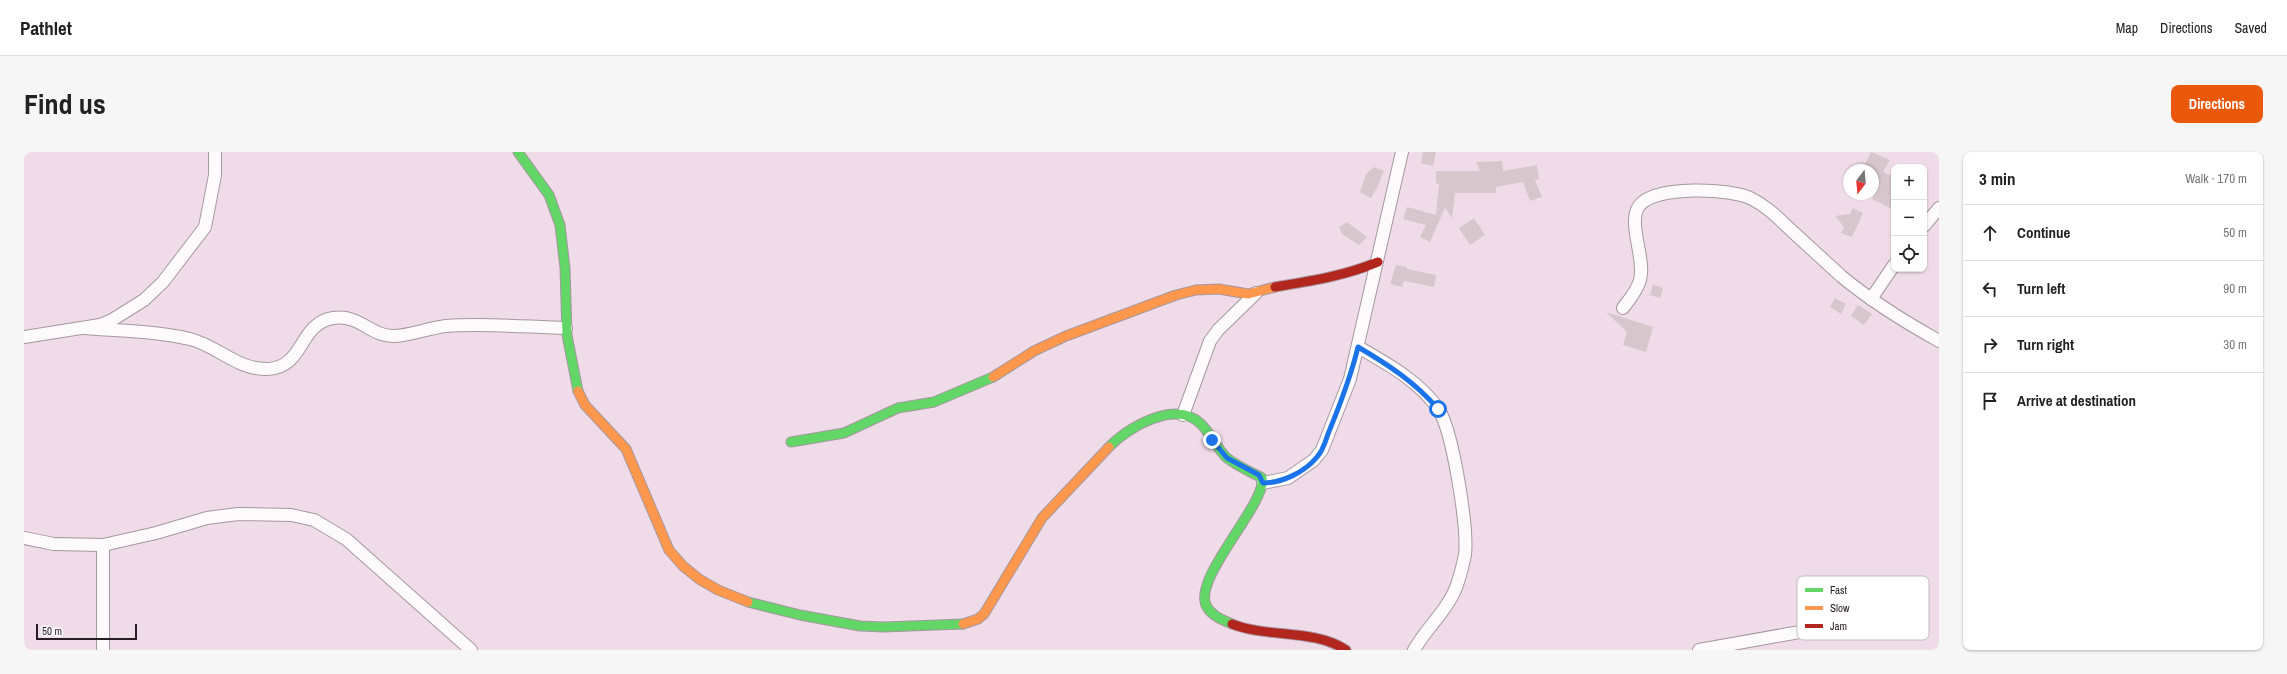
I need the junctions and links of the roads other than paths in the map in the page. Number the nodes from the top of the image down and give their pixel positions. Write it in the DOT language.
graph roads {
  1 [pos="215,152"];
  2 [pos="518,152"];
  3 [pos="1402,152"];
  4 [pos="1939,208"];
  5 [pos="1927,222"];
  6 [pos="1378,262"];
  7 [pos="1891,269"];
  8 [pos="1256,293"];
  9 [pos="1871,299"];
  10 [pos="1623,308"];
  11 [pos="85,328"];
  12 [pos="566,328"];
  13 [pos="24,337"];
  14 [pos="1939,341"];
  15 [pos="1358,347"];
  16 [pos="1183,415"];
  17 [pos="791,442"];
  18 [pos="1263,483"];
  19 [pos="24,538"];
  20 [pos="103,545"];
  21 [pos="1797,632"];
  22 [pos="103,650"];
  23 [pos="471,650"];
  24 [pos="1346,650"];
  25 [pos="1414,650"];
  26 [pos="1699,650"];
  1 -- 11 [label="street"];
  2 -- 12 [label="street"];
  3 -- 6 [label="street"];
  4 -- 5 [label="street"];
  6 -- 8 [label="street"];
  6 -- 15 [label="street"];
  7 -- 9 [label="street"];
  8 -- 16 [label="street"];
  8 -- 17 [label="street"];
  9 -- 10 [label="street"];
  9 -- 14 [label="street"];
  11 -- 12 [label="street"];
  11 -- 13 [label="street"];
  12 -- 16 [label="street"];
  15 -- 18 [label="street"];
  15 -- 25 [label="street"];
  16 -- 18 [label="street"];
  18 -- 24 [label="street"];
  19 -- 20 [label="street"];
  20 -- 22 [label="street"];
  20 -- 23 [label="street"];
  21 -- 26 [label="street"];
}
